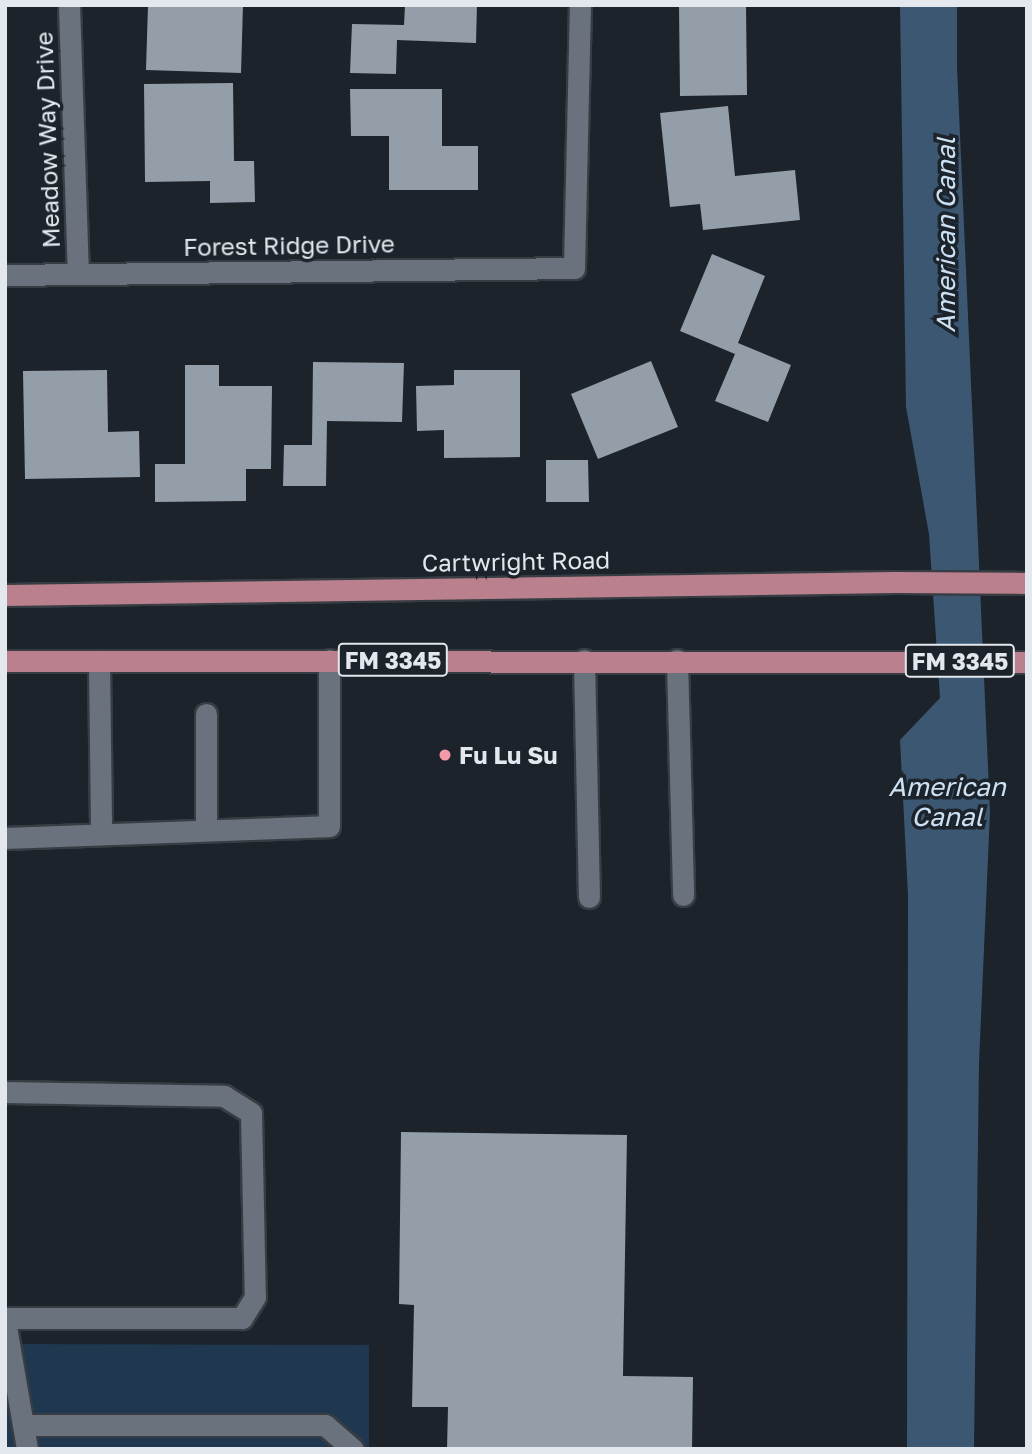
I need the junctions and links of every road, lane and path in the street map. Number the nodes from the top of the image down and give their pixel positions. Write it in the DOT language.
graph roads {
  1 [pos="69,5"];
  2 [pos="580,5"];
  3 [pos="78,273"];
  4 [pos="5,275"];
  5 [pos="1027,583"];
  6 [pos="5,595"];
  7 [pos="329,660"];
  8 [pos="584,660"];
  9 [pos="677,660"];
  10 [pos="5,661"];
  11 [pos="99,661"];
  12 [pos="1027,662"];
  13 [pos="206,714"];
  14 [pos="206,830"];
  15 [pos="101,834"];
  16 [pos="5,838"];
  17 [pos="683,895"];
  18 [pos="589,897"];
  19 [pos="5,1092"];
  20 [pos="5,1320"];
  21 [pos="25,1425"];
  22 [pos="27,1449"];
  23 [pos="353,1449"];
  1 -- 3 [label="street, Meadow Way Drive"];
  2 -- 3 [label="street, Forest Ridge Drive"];
  3 -- 4 [label="street, Forest Ridge Drive"];
  5 -- 6 [label="main road, Cartwright Road"];
  7 -- 8 [label="main road, FM 3345"];
  7 -- 11 [label="main road, FM 3345"];
  7 -- 14 [label="street"];
  8 -- 9 [label="main road, FM 3345"];
  8 -- 18 [label="street"];
  9 -- 12 [label="main road, FM 3345"];
  9 -- 17 [label="street"];
  10 -- 11 [label="main road, FM 3345"];
  11 -- 15 [label="street"];
  13 -- 14 [label="street"];
  14 -- 15 [label="street"];
  15 -- 16 [label="street"];
  19 -- 20 [label="street"];
  20 -- 21 [label="street"];
  21 -- 22 [label="street"];
  21 -- 23 [label="street"];
}
